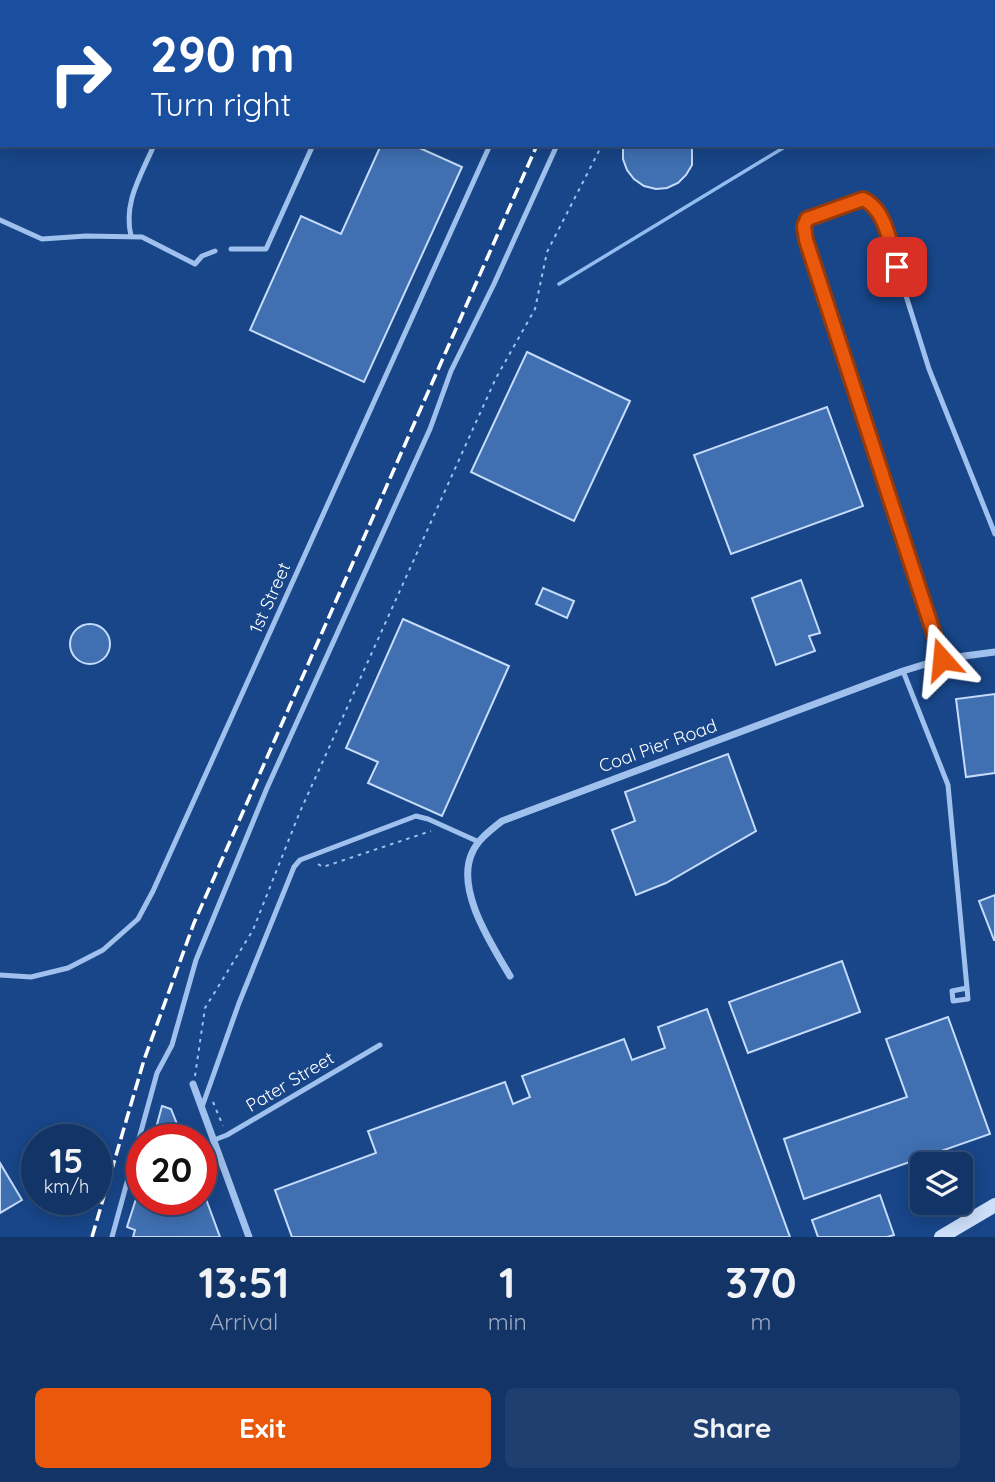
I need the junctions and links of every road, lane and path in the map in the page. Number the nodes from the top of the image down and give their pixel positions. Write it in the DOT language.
graph roads {
  1 [pos="153,147"];
  2 [pos="312,147"];
  3 [pos="489,147"];
  4 [pos="555,147"];
  5 [pos="601,147"];
  6 [pos="0,220"];
  7 [pos="131,236"];
  8 [pos="231,249"];
  9 [pos="215,251"];
  10 [pos="995,534"];
  11 [pos="995,652"];
  12 [pos="942,659"];
  13 [pos="903,671"];
  14 [pos="432,830"];
  15 [pos="479,842"];
  16 [pos="312,863"];
  17 [pos="0,975"];
  18 [pos="510,976"];
  19 [pos="967,988"];
  20 [pos="380,1045"];
  21 [pos="194,1084"];
  22 [pos="215,1096"];
  23 [pos="202,1107"];
  24 [pos="208,1124"];
  25 [pos="227,1135"];
  26 [pos="217,1139"];
  27 [pos="217,1148"];
  28 [pos="995,1205"];
  29 [pos="112,1237"];
  30 [pos="249,1237"];
  31 [pos="941,1237"];
  1 -- 7 [label="lane"];
  2 -- 8 [label="lane"];
  3 -- 17 [label="lane, 1st Street"];
  4 -- 29 [label="lane"];
  5 -- 21 [label="path"];
  6 -- 7 [label="lane"];
  7 -- 9 [label="lane"];
  10 -- 12 [label="lane"];
  11 -- 12 [label="street, Coal Pier Road"];
  12 -- 13 [label="street, Coal Pier Road"];
  13 -- 15 [label="street, Coal Pier Road"];
  13 -- 19 [label="lane"];
  14 -- 16 [label="path"];
  15 -- 18 [label="street"];
  15 -- 23 [label="lane"];
  20 -- 25 [label="lane, Pater Street"];
  21 -- 23 [label="street"];
  22 -- 25 [label="path"];
  23 -- 24 [label="street"];
  25 -- 26 [label="lane, Pater Street"];
  27 -- 30 [label="street"];
  28 -- 31 [label="main road"];
}
